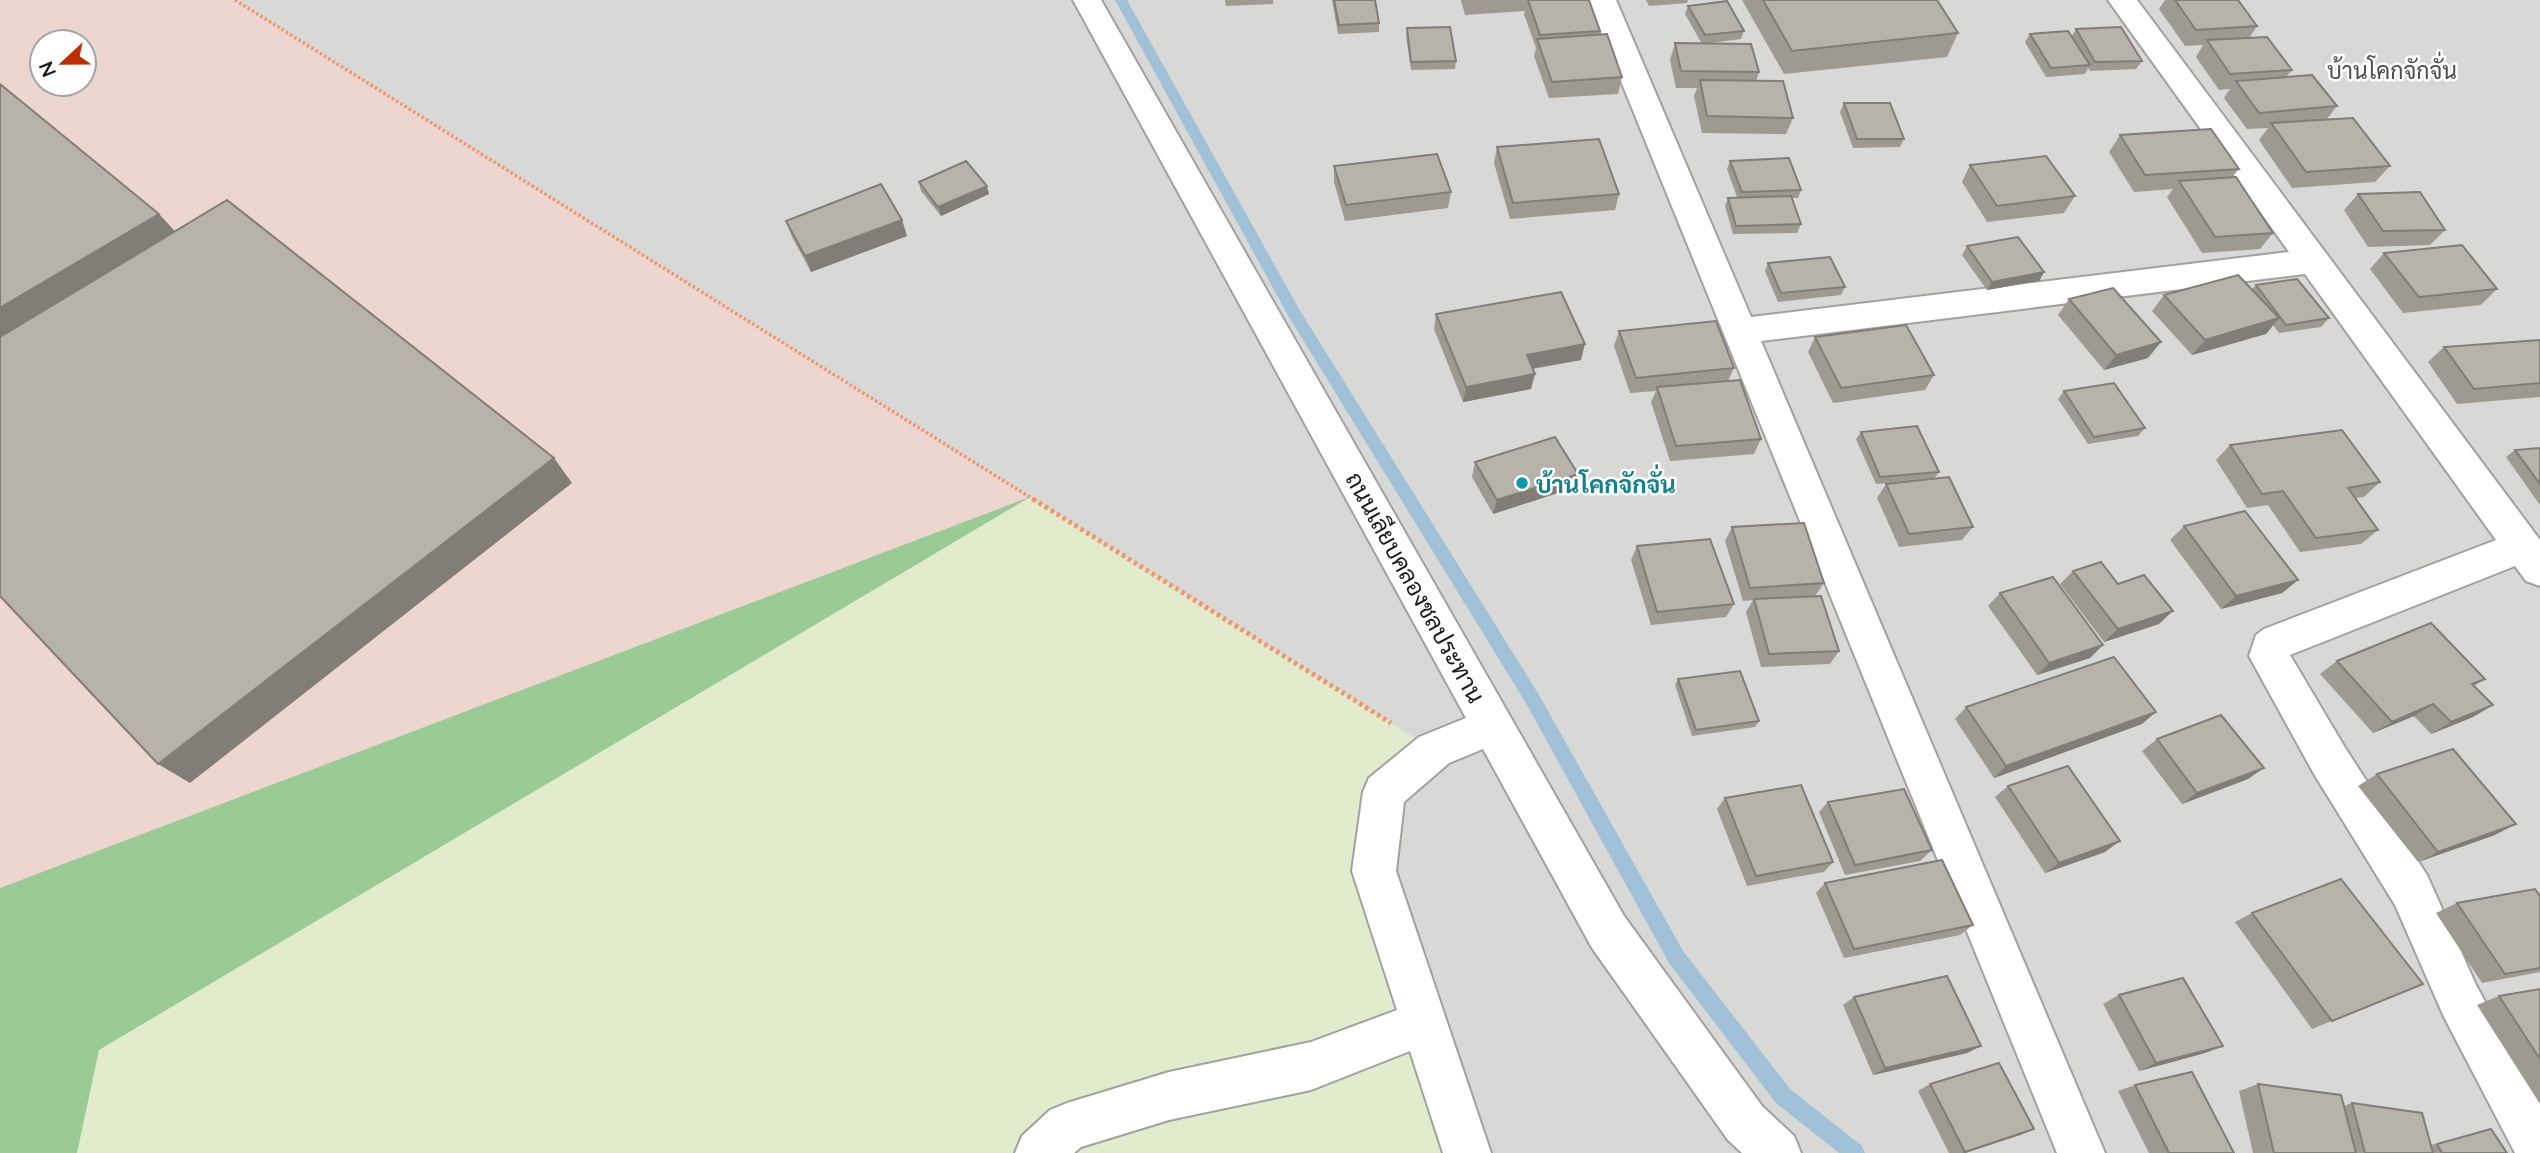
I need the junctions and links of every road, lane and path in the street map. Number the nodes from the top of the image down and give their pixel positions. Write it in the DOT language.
graph roads {
  1 [pos="235,0"];
  2 [pos="1087,0"];
  3 [pos="1602,0"];
  4 [pos="2122,0"];
  5 [pos="2316,261"];
  6 [pos="1740,331"];
  7 [pos="2531,558"];
  8 [pos="1493,726"];
  9 [pos="1434,750"];
  10 [pos="1424,1023"];
  11 [pos="2540,1151"];
  12 [pos="1039,1153"];
  13 [pos="1468,1153"];
  14 [pos="1777,1153"];
  15 [pos="2081,1153"];
  1 -- 9 [label="path"];
  2 -- 8 [label="street, ถนนเลียบคลองชลประทาน"];
  3 -- 6 [label="street"];
  4 -- 5 [label="street"];
  5 -- 6 [label="street"];
  5 -- 7 [label="street"];
  6 -- 15 [label="street"];
  7 -- 11 [label="street"];
  8 -- 9 [label="street"];
  8 -- 14 [label="street, ถนนเลียบคลองชลประทาน"];
  9 -- 10 [label="street"];
  10 -- 12 [label="street"];
  10 -- 13 [label="street"];
}
